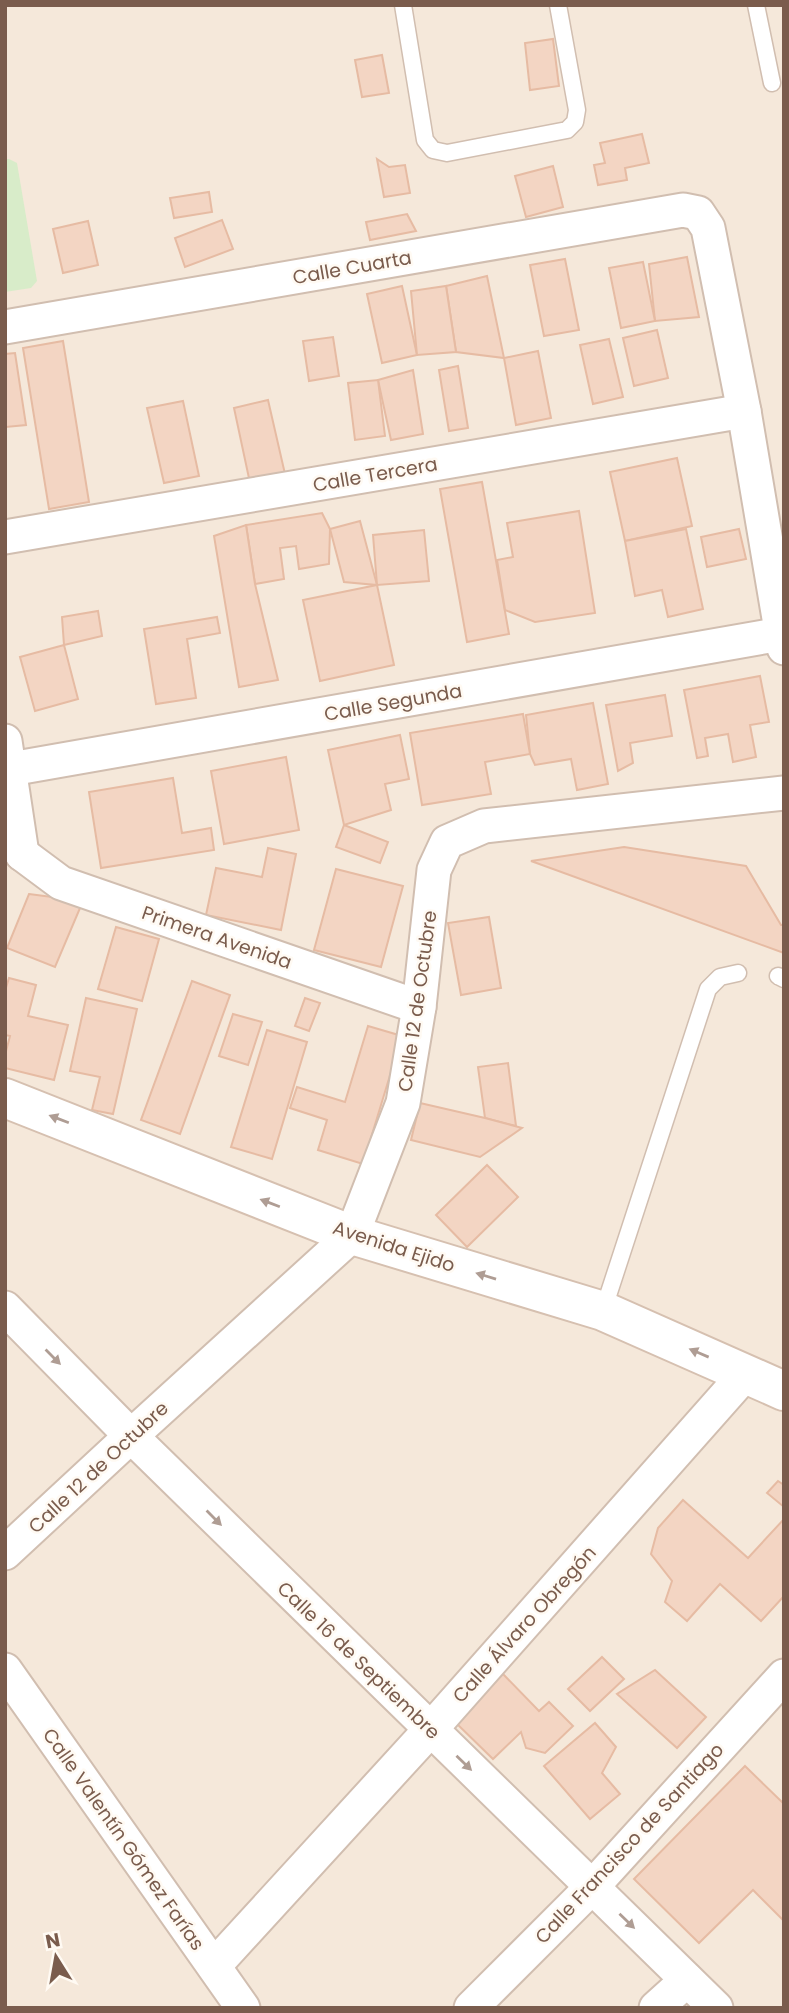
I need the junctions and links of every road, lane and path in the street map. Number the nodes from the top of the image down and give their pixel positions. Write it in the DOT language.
graph roads {
  1 [pos="403,5"];
  2 [pos="558,5"];
  3 [pos="756,5"];
  4 [pos="772,83"];
  5 [pos="5,327"];
  6 [pos="744,411"];
  7 [pos="5,537"];
  8 [pos="782,641"];
  9 [pos="7,760"];
  10 [pos="784,793"];
  11 [pos="14,863"];
  12 [pos="738,973"];
  13 [pos="419,1007"];
  14 [pos="5,1098"];
  15 [pos="352,1235"];
  16 [pos="5,1308"];
  17 [pos="603,1311"];
  18 [pos="746,1373"];
  19 [pos="784,1391"];
  20 [pos="131,1436"];
  21 [pos="5,1553"];
  22 [pos="5,1670"];
  23 [pos="784,1676"];
  24 [pos="430,1730"];
  25 [pos="592,1887"];
  26 [pos="214,1966"];
  27 [pos="687,1980"];
  28 [pos="243,2008"];
  29 [pos="471,2008"];
  30 [pos="656,2008"];
  31 [pos="716,2008"];
  1 -- 2 [label="lane"];
  3 -- 4 [label="lane"];
  5 -- 6 [label="street, Calle Cuarta"];
  6 -- 7 [label="street, Calle Tercera"];
  6 -- 8 [label="street"];
  8 -- 9 [label="street, Calle Segunda"];
  9 -- 11 [label="street"];
  10 -- 13 [label="street, Calle 12 de Octubre"];
  11 -- 13 [label="street, Primera Avenida"];
  12 -- 17 [label="lane"];
  13 -- 15 [label="street, Calle 12 de Octubre"];
  15 -- 14 [label="street, Avenida Ejido, one-way"];
  17 -- 15 [label="street, Avenida Ejido, one-way"];
  15 -- 20 [label="street, Calle 12 de Octubre"];
  16 -- 20 [label="street, Calle 16 de Septiembre, one-way"];
  18 -- 17 [label="street, Avenida Ejido, one-way"];
  18 -- 19 [label="street, Avenida Ejido"];
  18 -- 24 [label="street, Calle Álvaro Obregón"];
  20 -- 21 [label="street, Calle 12 de Octubre"];
  20 -- 24 [label="street, Calle 16 de Septiembre, one-way"];
  22 -- 26 [label="street, Calle Valentín Gómez Farías"];
  23 -- 25 [label="street, Calle Francisco de Santiago"];
  24 -- 25 [label="street, Calle 16 de Septiembre, one-way"];
  24 -- 26 [label="street, Calle Álvaro Obregón"];
  25 -- 27 [label="street, Calle 16 de Septiembre, one-way"];
  25 -- 29 [label="street, Calle Francisco de Santiago"];
  26 -- 28 [label="street, Calle Valentín Gómez Farías"];
  27 -- 30 [label="street"];
  27 -- 31 [label="street, Calle 16 de Septiembre"];
}
